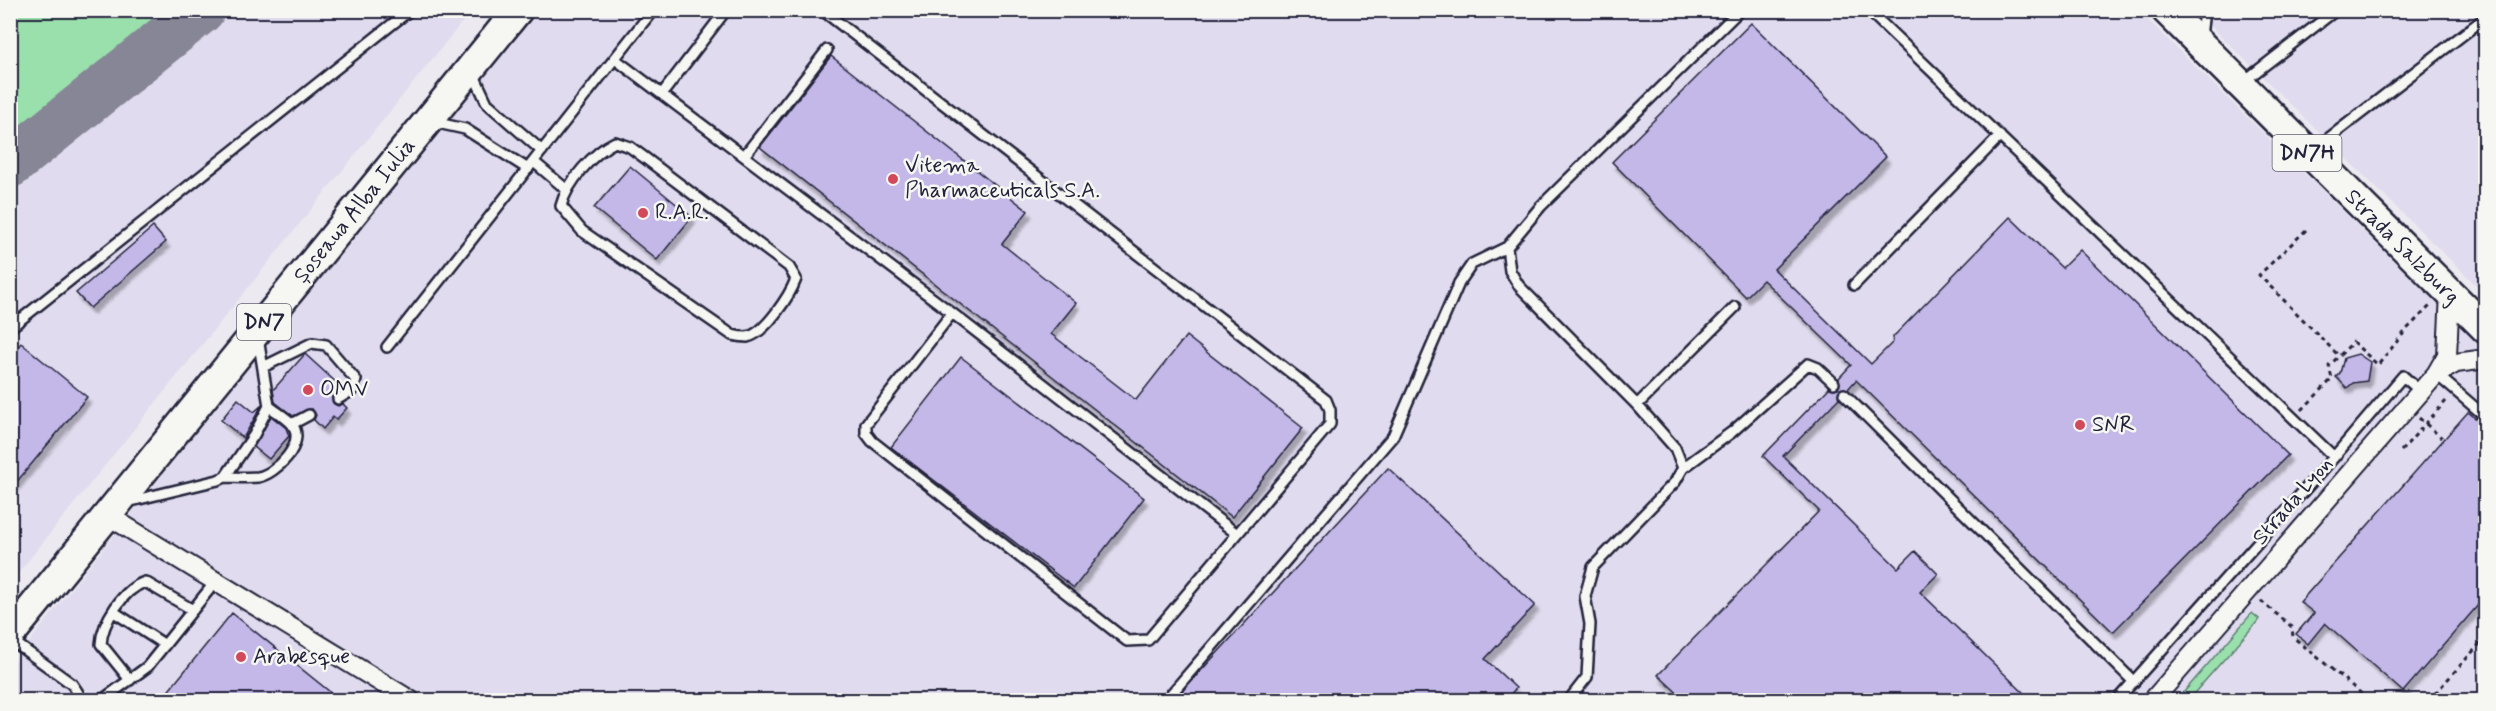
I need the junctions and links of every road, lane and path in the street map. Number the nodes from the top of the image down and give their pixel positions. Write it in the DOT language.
graph roads {
  1 [pos="410,10"];
  2 [pos="518,10"];
  3 [pos="653,10"];
  4 [pos="726,10"];
  5 [pos="822,10"];
  6 [pos="1740,10"];
  7 [pos="1868,10"];
  8 [pos="2166,10"];
  9 [pos="2204,10"];
  10 [pos="2336,10"];
  11 [pos="2486,17"];
  12 [pos="2200,45"];
  13 [pos="827,50"];
  14 [pos="615,59"];
  15 [pos="471,68"];
  16 [pos="2240,85"];
  17 [pos="662,94"];
  18 [pos="428,121"];
  19 [pos="2000,136"];
  20 [pos="542,152"];
  21 [pos="2308,154"];
  22 [pos="744,156"];
  23 [pos="531,166"];
  24 [pos="567,190"];
  25 [pos="2306,230"];
  26 [pos="1507,248"];
  27 [pos="1854,285"];
  28 [pos="2448,292"];
  29 [pos="1735,307"];
  30 [pos="952,313"];
  31 [pos="10,328"];
  32 [pos="2486,329"];
  33 [pos="256,332"];
  34 [pos="387,347"];
  35 [pos="2339,356"];
  36 [pos="2486,359"];
  37 [pos="263,367"];
  38 [pos="2436,374"];
  39 [pos="1834,384"];
  40 [pos="2455,390"];
  41 [pos="2420,391"];
  42 [pos="1844,393"];
  43 [pos="338,399"];
  44 [pos="1637,405"];
  45 [pos="269,406"];
  46 [pos="2406,408"];
  47 [pos="309,415"];
  48 [pos="2486,417"];
  49 [pos="2292,420"];
  50 [pos="292,424"];
  51 [pos="2425,424"];
  52 [pos="2442,438"];
  53 [pos="2402,451"];
  54 [pos="2334,457"];
  55 [pos="1683,468"];
  56 [pos="225,477"];
  57 [pos="112,510"];
  58 [pos="1237,534"];
  59 [pos="216,581"];
  60 [pos="2248,590"];
  61 [pos="193,610"];
  62 [pos="114,612"];
  63 [pos="10,637"];
  64 [pos="2486,637"];
  65 [pos="165,645"];
  66 [pos="130,680"];
  67 [pos="2134,682"];
  68 [pos="76,700"];
  69 [pos="97,700"];
  70 [pos="410,700"];
  71 [pos="1166,700"];
  72 [pos="1569,700"];
  73 [pos="2117,700"];
  74 [pos="2153,700"];
  75 [pos="2369,700"];
  76 [pos="2428,700"];
  1 -- 31 [label="lane"];
  2 -- 15 [label="main road, Șoseaua Alba Iulia / DN7"];
  3 -- 14 [label="lane"];
  4 -- 17 [label="lane"];
  5 -- 58 [label="lane"];
  6 -- 26 [label="lane"];
  7 -- 19 [label="lane"];
  8 -- 12 [label="main road, Strada Salzburg / DN7H"];
  9 -- 12 [label="lane"];
  10 -- 16 [label="lane"];
  11 -- 21 [label="lane"];
  12 -- 16 [label="main road, Strada Salzburg / DN7H"];
  13 -- 22 [label="lane"];
  14 -- 17 [label="lane"];
  14 -- 20 [label="lane"];
  15 -- 18 [label="main road, Șoseaua Alba Iulia / DN7"];
  15 -- 20 [label="lane"];
  16 -- 21 [label="main road, Strada Salzburg / DN7H"];
  17 -- 22 [label="lane"];
  18 -- 23 [label="lane"];
  18 -- 33 [label="main road, Șoseaua Alba Iulia / DN7"];
  19 -- 27 [label="lane"];
  19 -- 49 [label="lane"];
  20 -- 23 [label="lane"];
  21 -- 28 [label="main road, Strada Salzburg / DN7H"];
  22 -- 30 [label="lane"];
  23 -- 24 [label="lane"];
  23 -- 34 [label="lane"];
  24 -- 24 [label="lane"];
  25 -- 35 [label="path"];
  26 -- 44 [label="lane"];
  26 -- 71 [label="lane"];
  28 -- 32 [label="main road, Strada Salzburg / DN7H"];
  28 -- 35 [label="path"];
  28 -- 38 [label="street"];
  29 -- 44 [label="lane"];
  30 -- 58 [label="lane"];
  30 -- 58 [label="lane"];
  33 -- 37 [label="lane"];
  33 -- 57 [label="main road, Șoseaua Alba Iulia / DN7"];
  35 -- 49 [label="path"];
  36 -- 38 [label="street, Strada Lyon"];
  37 -- 43 [label="lane"];
  37 -- 45 [label="lane"];
  38 -- 40 [label="lane"];
  38 -- 41 [label="street, Strada Lyon"];
  39 -- 55 [label="lane"];
  40 -- 48 [label="lane"];
  40 -- 51 [label="path"];
  41 -- 46 [label="street, Strada Lyon"];
  41 -- 54 [label="lane"];
  42 -- 67 [label="lane"];
  44 -- 55 [label="lane"];
  45 -- 50 [label="lane"];
  45 -- 56 [label="lane"];
  46 -- 51 [label="path"];
  46 -- 60 [label="street, Strada Lyon"];
  47 -- 50 [label="lane"];
  49 -- 54 [label="lane"];
  50 -- 56 [label="lane"];
  51 -- 52 [label="path"];
  51 -- 53 [label="path"];
  54 -- 67 [label="lane"];
  55 -- 72 [label="lane"];
  56 -- 57 [label="lane"];
  57 -- 59 [label="street"];
  57 -- 63 [label="main road, Șoseaua Alba Iulia / DN7"];
  59 -- 61 [label="lane"];
  59 -- 70 [label="street"];
  60 -- 74 [label="street, Strada Lyon"];
  60 -- 75 [label="path"];
  61 -- 62 [label="lane"];
  61 -- 65 [label="lane"];
  62 -- 65 [label="lane"];
  62 -- 66 [label="lane"];
  63 -- 68 [label="lane"];
  64 -- 76 [label="path"];
  65 -- 66 [label="lane"];
  66 -- 69 [label="lane"];
  67 -- 73 [label="lane"];
}
